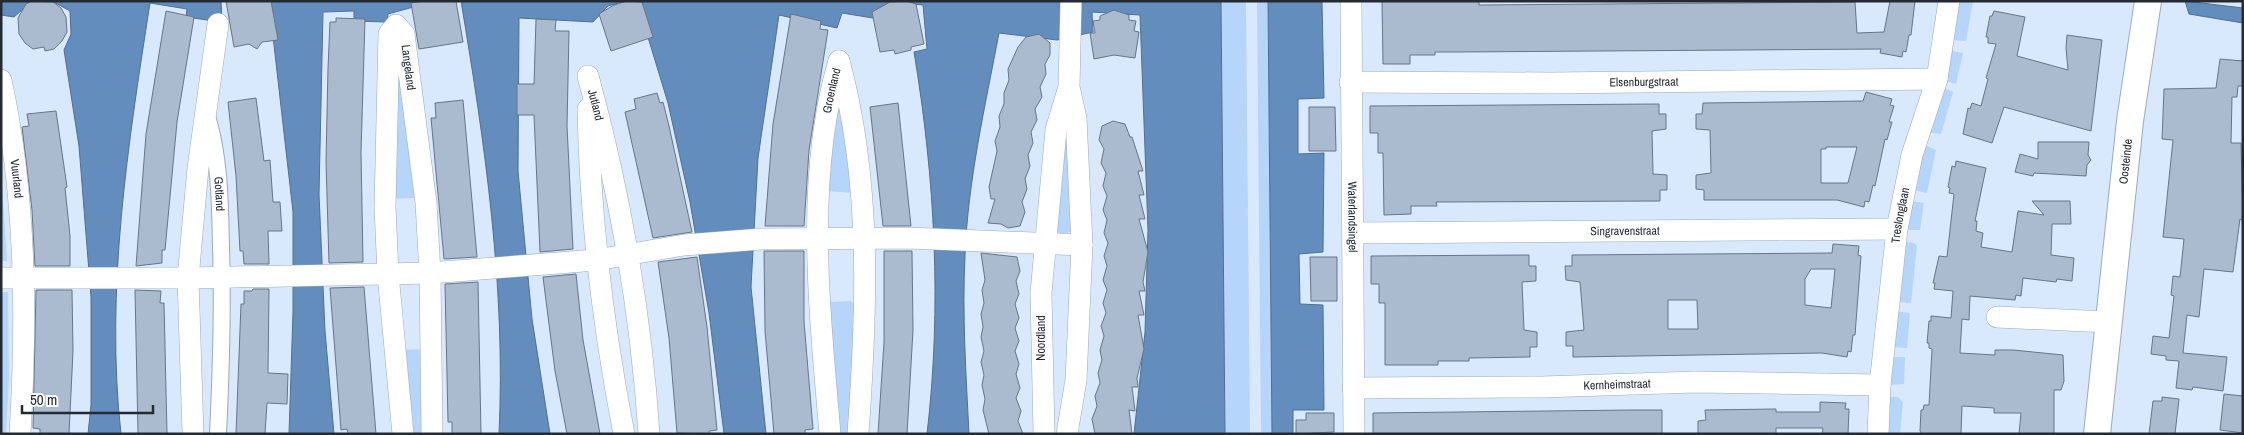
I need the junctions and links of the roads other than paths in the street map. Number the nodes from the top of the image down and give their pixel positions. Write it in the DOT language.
graph roads {
  1 [pos="1071,1"];
  2 [pos="1351,1"];
  3 [pos="1949,1"];
  4 [pos="2148,1"];
  5 [pos="218,24"];
  6 [pos="1937,79"];
  7 [pos="1,80"];
  8 [pos="1350,82"];
  9 [pos="1069,87"];
  10 [pos="206,111"];
  11 [pos="1897,229"];
  12 [pos="1353,232"];
  13 [pos="816,239"];
  14 [pos="863,239"];
  15 [pos="1045,243"];
  16 [pos="1082,245"];
  17 [pos="628,255"];
  18 [pos="596,260"];
  19 [pos="430,273"];
  20 [pos="388,274"];
  21 [pos="1,278"];
  22 [pos="22,278"];
  23 [pos="188,278"];
  24 [pos="222,278"];
  25 [pos="1997,317"];
  26 [pos="2108,322"];
  27 [pos="1880,385"];
  28 [pos="1353,388"];
  29 [pos="20,434"];
  30 [pos="193,434"];
  31 [pos="218,434"];
  32 [pos="403,434"];
  33 [pos="432,434"];
  34 [pos="624,434"];
  35 [pos="649,434"];
  36 [pos="830,434"];
  37 [pos="858,434"];
  38 [pos="1044,434"];
  39 [pos="1067,434"];
  40 [pos="1354,434"];
  41 [pos="1878,434"];
  42 [pos="2097,434"];
  1 -- 9 [label="street, Noordland"];
  2 -- 8 [label="street, Waterlandsingel"];
  3 -- 6 [label="street, Treslonglaan"];
  4 -- 26 [label="street, Oosteinde"];
  5 -- 10 [label="street, Gotland"];
  6 -- 8 [label="street, Elsenburgstraat"];
  6 -- 11 [label="street, Treslonglaan"];
  7 -- 22 [label="street, Vuurland"];
  8 -- 12 [label="street, Waterlandsingel"];
  9 -- 15 [label="street, Noordland"];
  9 -- 16 [label="street, Noordland"];
  10 -- 23 [label="street, Gotland"];
  10 -- 24 [label="street, Gotland"];
  11 -- 12 [label="street, Singravenstraat"];
  11 -- 27 [label="street, Treslonglaan"];
  12 -- 28 [label="street, Waterlandsingel"];
  13 -- 14 [label="street"];
  13 -- 14 [label="street, Groenland"];
  13 -- 17 [label="street"];
  13 -- 36 [label="street, Groenland"];
  14 -- 15 [label="street"];
  14 -- 37 [label="street, Groenland"];
  15 -- 16 [label="street"];
  15 -- 38 [label="street, Noordland"];
  16 -- 39 [label="street, Noordland"];
  17 -- 18 [label="street"];
  17 -- 18 [label="street, Jutland"];
  17 -- 35 [label="street, Jutland"];
  18 -- 19 [label="street"];
  18 -- 34 [label="street, Jutland"];
  19 -- 20 [label="street"];
  19 -- 20 [label="street, Langeland"];
  19 -- 33 [label="street, Langeland"];
  20 -- 24 [label="street"];
  20 -- 32 [label="street, Langeland"];
  21 -- 22 [label="street"];
  22 -- 23 [label="street"];
  22 -- 29 [label="street, Vuurland"];
  23 -- 24 [label="street"];
  23 -- 30 [label="street, Gotland"];
  24 -- 31 [label="street, Gotland"];
  25 -- 26 [label="street"];
  26 -- 42 [label="street, Oosteinde"];
  27 -- 28 [label="street, Kernheimstraat"];
  27 -- 41 [label="street, Treslonglaan"];
  28 -- 40 [label="street, Waterlandsingel"];
}
